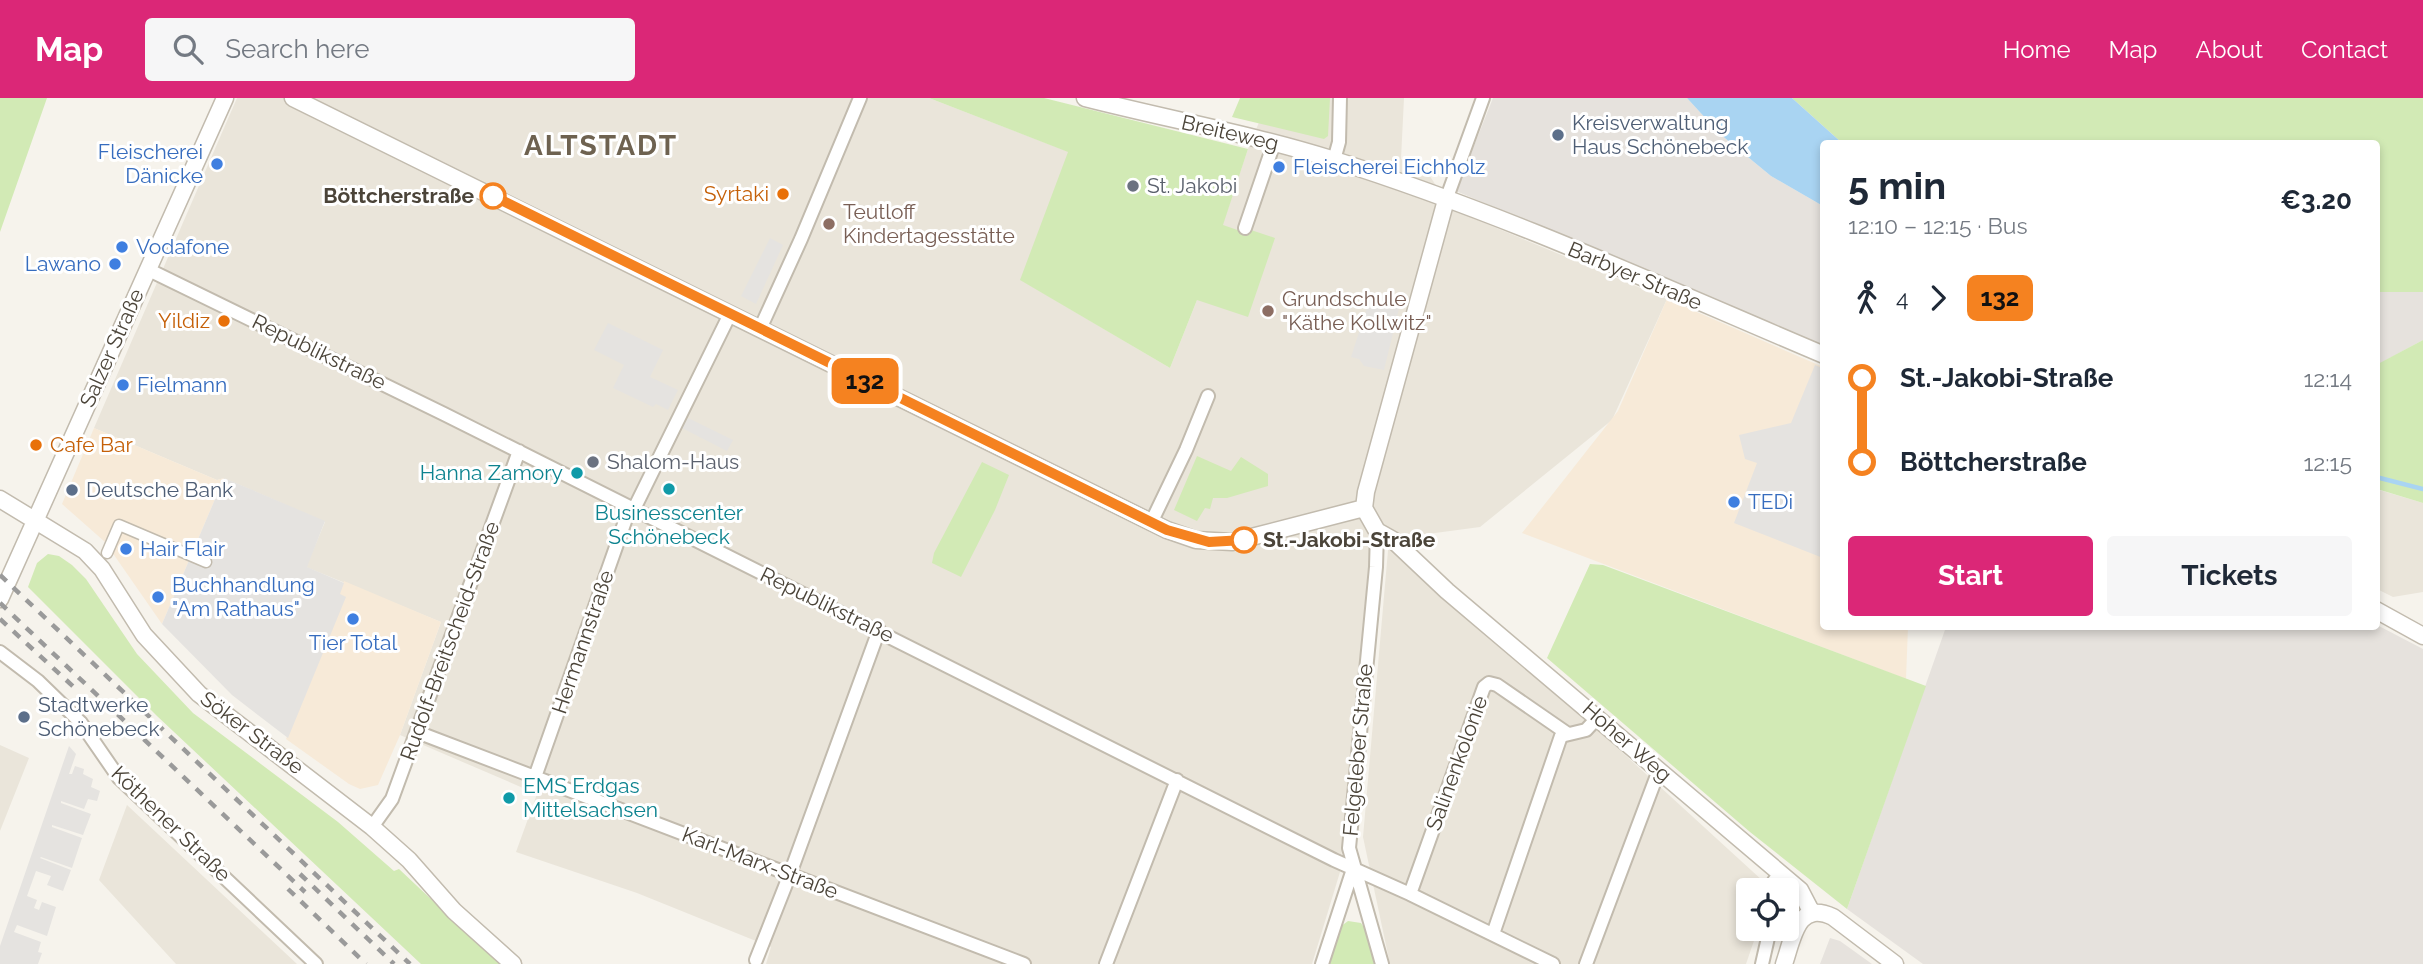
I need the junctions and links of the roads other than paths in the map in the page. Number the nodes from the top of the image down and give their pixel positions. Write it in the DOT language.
graph roads {
  1 [pos="225,98"];
  2 [pos="293,98"];
  3 [pos="860,98"];
  4 [pos="1085,98"];
  5 [pos="1340,98"];
  6 [pos="1483,98"];
  7 [pos="1274,143"];
  8 [pos="1335,160"];
  9 [pos="1446,200"];
  10 [pos="1245,228"];
  11 [pos="147,270"];
  12 [pos="730,314"];
  13 [pos="760,329"];
  14 [pos="1820,353"];
  15 [pos="1208,396"];
  16 [pos="519,451"];
  17 [pos="0,499"];
  18 [pos="632,508"];
  19 [pos="1364,508"];
  20 [pos="35,519"];
  21 [pos="1151,523"];
  22 [pos="1377,531"];
  23 [pos="107,553"];
  24 [pos="206,562"];
  25 [pos="0,599"];
  26 [pos="2380,612"];
  27 [pos="879,631"];
  28 [pos="2423,636"];
  29 [pos="0,652"];
  30 [pos="1598,717"];
  31 [pos="417,732"];
  32 [pos="1568,734"];
  33 [pos="1659,770"];
  34 [pos="535,777"];
  35 [pos="1177,780"];
  36 [pos="372,827"];
  37 [pos="1353,869"];
  38 [pos="1781,873"];
  39 [pos="790,874"];
  40 [pos="1777,878"];
  41 [pos="1410,894"];
  42 [pos="1812,913"];
  43 [pos="1493,934"];
  44 [pos="1767,941"];
  45 [pos="756,960"];
  46 [pos="316,964"];
  47 [pos="513,964"];
  48 [pos="1024,964"];
  49 [pos="1106,964"];
  50 [pos="1322,964"];
  51 [pos="1382,964"];
  52 [pos="1553,964"];
  53 [pos="1586,964"];
  54 [pos="1762,964"];
  55 [pos="1784,964"];
  56 [pos="1895,964"];
  1 -- 11 [label="street, Salzer Straße"];
  2 -- 12 [label="street"];
  3 -- 13 [label="street"];
  4 -- 7 [label="street, Breiteweg"];
  5 -- 8 [label="street"];
  6 -- 9 [label="street"];
  7 -- 8 [label="street, Breiteweg"];
  7 -- 10 [label="street"];
  8 -- 9 [label="street, Breiteweg"];
  9 -- 14 [label="street, Barbyer Straße"];
  9 -- 19 [label="street"];
  11 -- 16 [label="street, Republikstraße"];
  11 -- 20 [label="street, Salzer Straße"];
  12 -- 13 [label="street"];
  12 -- 18 [label="street, Hermannstraße"];
  13 -- 21 [label="street"];
  15 -- 21 [label="street"];
  16 -- 18 [label="street, Republikstraße"];
  16 -- 31 [label="street, Rudolf-Breitscheid-Straße"];
  17 -- 20 [label="street, Söker Straße"];
  18 -- 27 [label="street, Republikstraße"];
  18 -- 34 [label="street, Hermannstraße"];
  19 -- 21 [label="street"];
  19 -- 22 [label="street, Hoher Weg"];
  20 -- 25 [label="street, Salzer Straße"];
  20 -- 36 [label="street, Söker Straße"];
  22 -- 30 [label="street, Hoher Weg"];
  22 -- 37 [label="street, Felgeleber Straße"];
  23 -- 24 [label="street"];
  26 -- 28 [label="street"];
  27 -- 35 [label="street, Republikstraße"];
  27 -- 39 [label="street"];
  29 -- 46 [label="street, Köthener Straße"];
  30 -- 32 [label="street"];
  30 -- 33 [label="street, Hoher Weg"];
  31 -- 34 [label="street, Karl-Marx-Straße"];
  31 -- 36 [label="street, Rudolf-Breitscheid-Straße"];
  32 -- 41 [label="street, Salinenkolonie"];
  32 -- 43 [label="street"];
  33 -- 38 [label="street, Hoher Weg"];
  33 -- 53 [label="street"];
  34 -- 39 [label="street, Karl-Marx-Straße"];
  35 -- 37 [label="street, Republikstraße"];
  35 -- 49 [label="street"];
  36 -- 47 [label="street, Söker Straße"];
  37 -- 41 [label="street"];
  37 -- 50 [label="street"];
  37 -- 51 [label="street, Felgeleber Straße"];
  38 -- 40 [label="street"];
  38 -- 42 [label="street, Hoher Weg"];
  39 -- 45 [label="street"];
  39 -- 48 [label="street, Karl-Marx-Straße"];
  41 -- 43 [label="street"];
  42 -- 55 [label="street"];
  42 -- 56 [label="street"];
  43 -- 52 [label="street"];
  44 -- 54 [label="street"];
}
